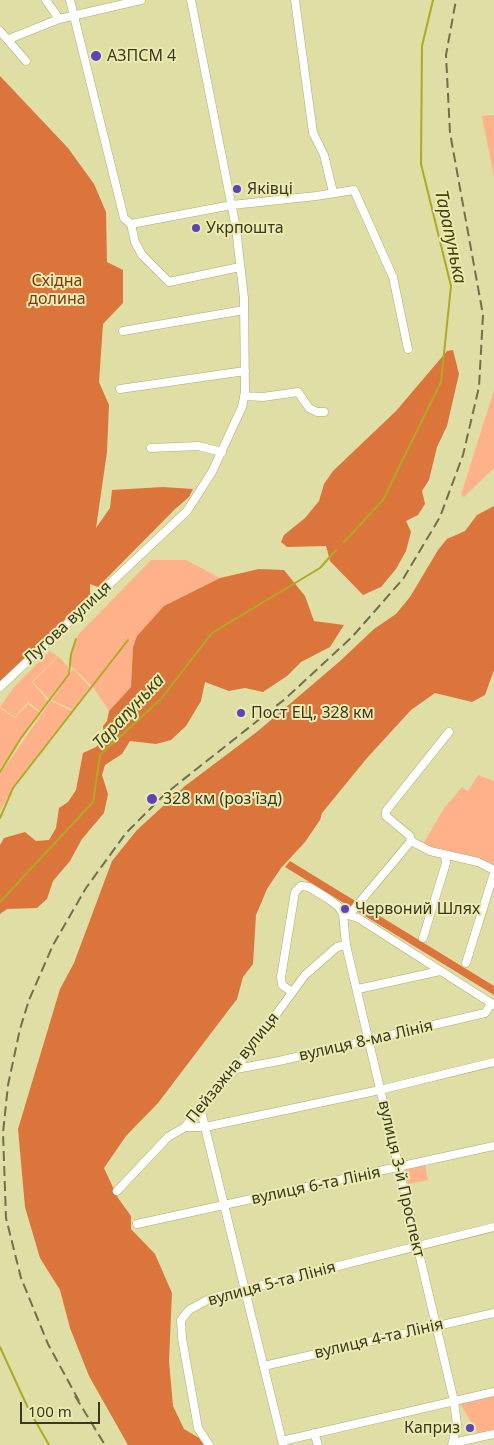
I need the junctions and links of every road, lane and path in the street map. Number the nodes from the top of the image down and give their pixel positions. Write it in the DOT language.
graph roads {
  1 [pos="46,0"];
  2 [pos="70,0"];
  3 [pos="141,0"];
  4 [pos="192,0"];
  5 [pos="295,0"];
  6 [pos="74,16"];
  7 [pos="59,19"];
  8 [pos="0,31"];
  9 [pos="9,40"];
  10 [pos="26,61"];
  11 [pos="333,192"];
  12 [pos="232,205"];
  13 [pos="131,224"];
  14 [pos="240,267"];
  15 [pos="244,310"];
  16 [pos="123,330"];
  17 [pos="408,349"];
  18 [pos="245,371"];
  19 [pos="120,389"];
  20 [pos="244,396"];
  21 [pos="324,412"];
  22 [pos="151,448"];
  23 [pos="222,452"];
  24 [pos="0,687"];
  25 [pos="449,732"];
  26 [pos="410,839"];
  27 [pos="445,855"];
  28 [pos="494,871"];
  29 [pos="346,914"];
  30 [pos="423,938"];
  31 [pos="346,945"];
  32 [pos="466,963"];
  33 [pos="440,970"];
  34 [pos="358,989"];
  35 [pos="292,992"];
  36 [pos="492,1004"];
  37 [pos="369,1040"];
  38 [pos="494,1062"];
  39 [pos="236,1069"];
  40 [pos="380,1090"];
  41 [pos="200,1107"];
  42 [pos="185,1127"];
  43 [pos="205,1127"];
  44 [pos="494,1146"];
  45 [pos="398,1168"];
  46 [pos="117,1191"];
  47 [pos="224,1205"];
  48 [pos="137,1224"];
  49 [pos="494,1227"];
  50 [pos="418,1245"];
  51 [pos="245,1289"];
  52 [pos="494,1313"];
  53 [pos="435,1326"];
  54 [pos="264,1366"];
  55 [pos="494,1392"];
  56 [pos="454,1401"];
  57 [pos="314,1433"];
  58 [pos="494,1434"];
  59 [pos="283,1443"];
  60 [pos="453,1444"];
  61 [pos="209,1445"];
  62 [pos="318,1445"];
  1 -- 7 [label="street"];
  2 -- 6 [label="street"];
  3 -- 6 [label="street"];
  4 -- 12 [label="street, Лугова вулиця"];
  5 -- 11 [label="street"];
  6 -- 7 [label="street"];
  6 -- 13 [label="street"];
  7 -- 9 [label="street"];
  8 -- 9 [label="street"];
  9 -- 10 [label="street"];
  11 -- 12 [label="street"];
  11 -- 17 [label="street"];
  12 -- 13 [label="street"];
  12 -- 14 [label="street, Лугова вулиця"];
  13 -- 14 [label="street"];
  14 -- 15 [label="street, Лугова вулиця"];
  15 -- 16 [label="street"];
  15 -- 18 [label="street, Лугова вулиця"];
  18 -- 19 [label="street"];
  18 -- 20 [label="street, Лугова вулиця"];
  20 -- 21 [label="street"];
  20 -- 23 [label="street, Лугова вулиця"];
  22 -- 23 [label="street"];
  23 -- 24 [label="street, Лугова вулиця"];
  25 -- 26 [label="street"];
  26 -- 27 [label="street"];
  26 -- 29 [label="street"];
  27 -- 28 [label="street"];
  27 -- 30 [label="street"];
  28 -- 32 [label="street"];
  29 -- 31 [label="street, вулиця 3-й Проспект"];
  29 -- 33 [label="street"];
  29 -- 35 [label="street"];
  31 -- 34 [label="street, вулиця 3-й Проспект"];
  31 -- 35 [label="street, Пейзажна вулиця"];
  33 -- 34 [label="street"];
  33 -- 36 [label="street"];
  34 -- 37 [label="street, вулиця 3-й Проспект"];
  35 -- 39 [label="street, Пейзажна вулиця"];
  36 -- 37 [label="street, вулиця 8-ма Лінія"];
  37 -- 39 [label="street, вулиця 8-ма Лінія"];
  37 -- 40 [label="street, вулиця 3-й Проспект"];
  38 -- 40 [label="street"];
  39 -- 41 [label="street, Пейзажна вулиця"];
  40 -- 43 [label="street"];
  40 -- 45 [label="street, вулиця 3-й Проспект"];
  41 -- 42 [label="street, Пейзажна вулиця"];
  41 -- 43 [label="street"];
  42 -- 43 [label="street"];
  42 -- 46 [label="street, Пейзажна вулиця"];
  43 -- 47 [label="street"];
  44 -- 45 [label="street, вулиця 6-та Лінія"];
  45 -- 47 [label="street, вулиця 6-та Лінія"];
  45 -- 50 [label="street, вулиця 3-й Проспект"];
  47 -- 48 [label="street, вулиця 6-та Лінія"];
  47 -- 51 [label="street"];
  49 -- 50 [label="street, вулиця 5-та Лінія"];
  50 -- 51 [label="street, вулиця 5-та Лінія"];
  50 -- 53 [label="street, вулиця 3-й Проспект"];
  51 -- 54 [label="street"];
  51 -- 61 [label="street, вулиця 5-та Лінія"];
  52 -- 53 [label="street, вулиця 4-та Лінія"];
  53 -- 54 [label="street, вулиця 4-та Лінія"];
  53 -- 56 [label="street, вулиця 3-й Проспект"];
  54 -- 59 [label="street"];
  55 -- 56 [label="street"];
  56 -- 57 [label="street"];
  56 -- 60 [label="street, вулиця 3-й Проспект"];
  57 -- 59 [label="street"];
  57 -- 62 [label="street"];
  58 -- 60 [label="street"];
}
